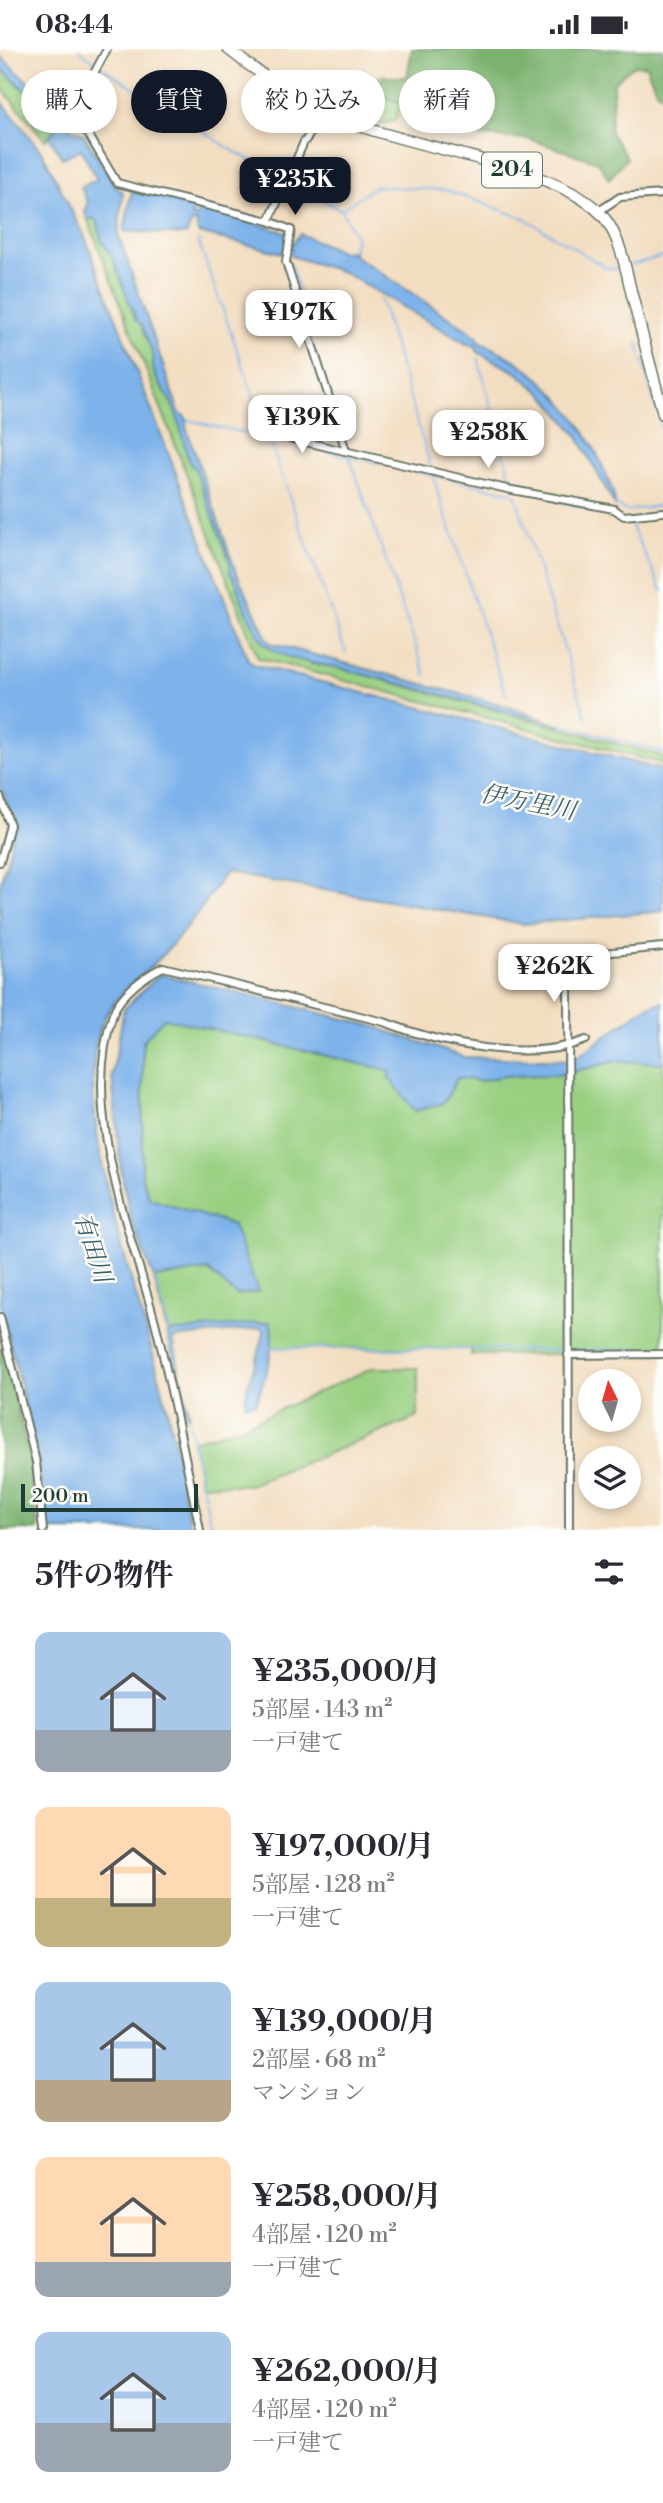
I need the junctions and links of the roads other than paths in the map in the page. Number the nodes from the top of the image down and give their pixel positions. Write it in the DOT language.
graph roads {
  1 [pos="107,49"];
  2 [pos="228,49"];
  3 [pos="256,70"];
  4 [pos="311,133"];
  5 [pos="382,133"];
  6 [pos="663,194"];
  7 [pos="599,211"];
  8 [pos="269,221"];
  9 [pos="663,414"];
  10 [pos="263,432"];
  11 [pos="346,450"];
  12 [pos="663,512"];
  13 [pos="0,797"];
  14 [pos="1,857"];
  15 [pos="663,947"];
  16 [pos="568,957"];
  17 [pos="552,958"];
  18 [pos="586,1040"];
  19 [pos="567,1049"];
  20 [pos="0,1317"];
  21 [pos="9,1350"];
  22 [pos="0,1352"];
  23 [pos="663,1354"];
  24 [pos="568,1355"];
  25 [pos="43,1530"];
  26 [pos="200,1530"];
  27 [pos="569,1530"];
  1 -- 8 [label="street"];
  2 -- 3 [label="highway, 204"];
  4 -- 8 [label="street"];
  5 -- 7 [label="highway, 204"];
  6 -- 7 [label="street"];
  7 -- 9 [label="highway, 204"];
  8 -- 11 [label="street"];
  10 -- 11 [label="street"];
  11 -- 12 [label="street"];
  13 -- 14 [label="street"];
  15 -- 16 [label="street"];
  16 -- 17 [label="street"];
  16 -- 19 [label="street"];
  18 -- 19 [label="street"];
  19 -- 24 [label="street"];
  19 -- 26 [label="street"];
  20 -- 21 [label="street"];
  21 -- 22 [label="street"];
  21 -- 25 [label="street"];
  23 -- 24 [label="street"];
  24 -- 27 [label="street"];
}
